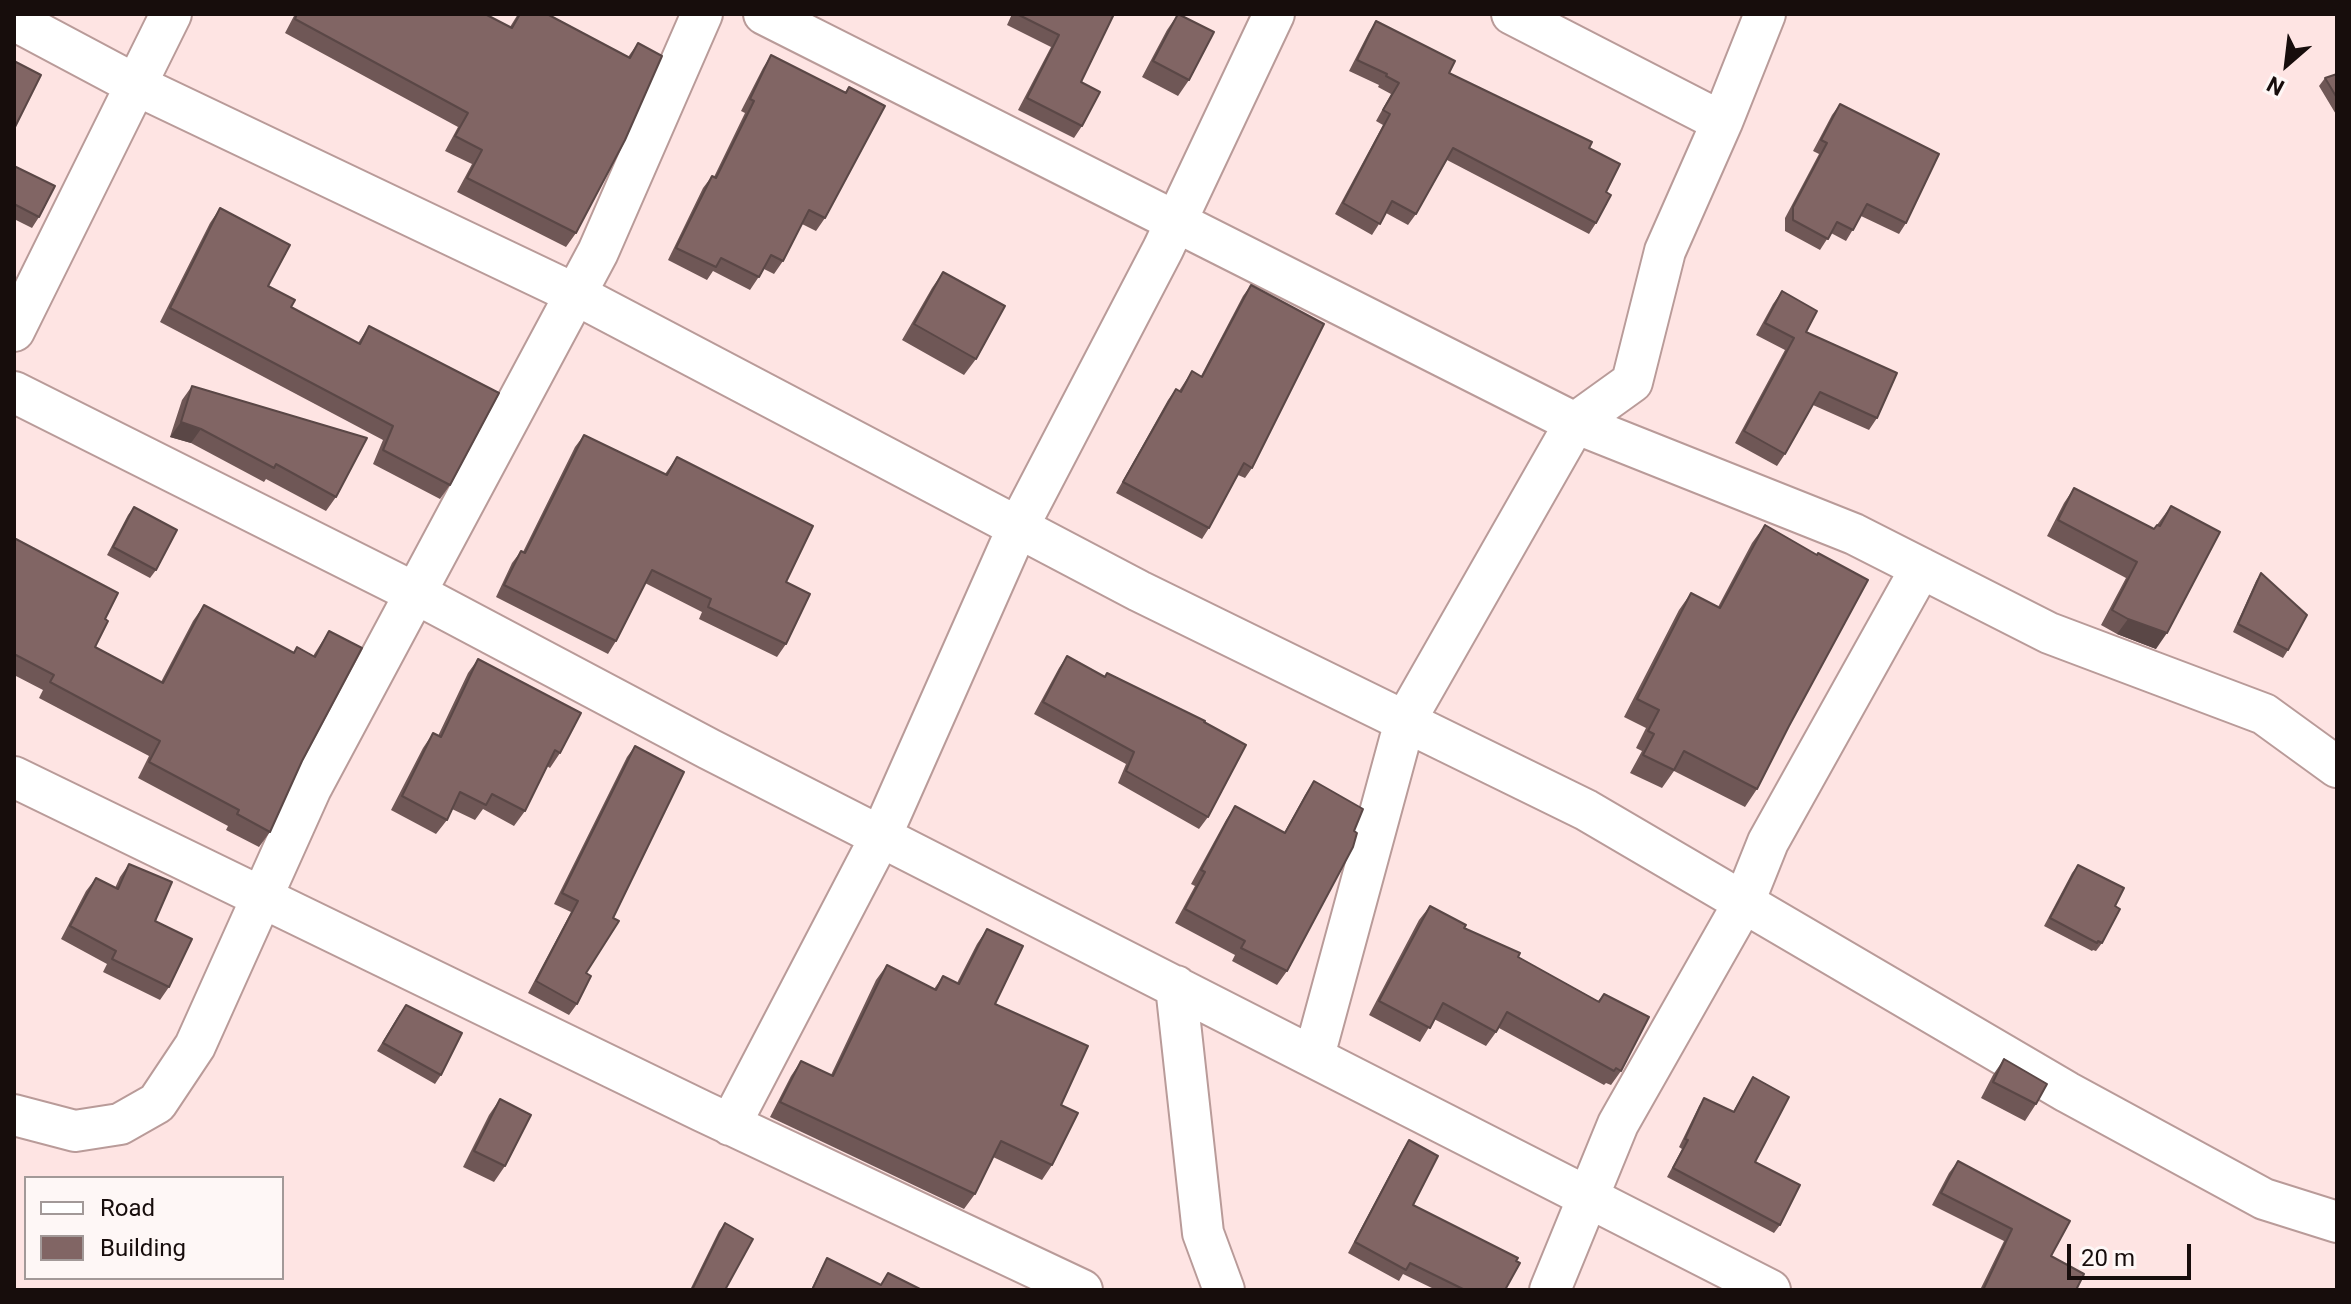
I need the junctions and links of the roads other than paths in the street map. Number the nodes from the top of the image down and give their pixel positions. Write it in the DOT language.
graph roads {
  1 [pos="171,14"];
  2 [pos="702,14"];
  3 [pos="764,14"];
  4 [pos="1274,14"];
  5 [pos="1512,14"];
  6 [pos="1765,14"];
  7 [pos="14,20"];
  8 [pos="136,85"];
  9 [pos="1722,122"];
  10 [pos="1176,221"];
  11 [pos="575,294"];
  12 [pos="14,331"];
  13 [pos="14,392"];
  14 [pos="1575,423"];
  15 [pos="1018,527"];
  16 [pos="1921,568"];
  17 [pos="415,593"];
  18 [pos="1405,721"];
  19 [pos="2337,767"];
  20 [pos="14,777"];
  21 [pos="881,836"];
  22 [pos="262,898"];
  23 [pos="1744,902"];
  24 [pos="1176,986"];
  25 [pos="1314,1056"];
  26 [pos="14,1115"];
  27 [pos="730,1125"];
  28 [pos="1589,1198"];
  29 [pos="2337,1222"];
  30 [pos="1082,1290"];
  31 [pos="1224,1290"];
  32 [pos="1550,1290"];
  33 [pos="1770,1290"];
  1 -- 8 [label="street"];
  2 -- 11 [label="street"];
  3 -- 10 [label="street"];
  4 -- 10 [label="street"];
  5 -- 9 [label="street"];
  6 -- 9 [label="street"];
  7 -- 8 [label="street"];
  8 -- 11 [label="street"];
  8 -- 12 [label="street"];
  9 -- 14 [label="street"];
  10 -- 14 [label="street"];
  10 -- 15 [label="street"];
  11 -- 15 [label="street"];
  11 -- 17 [label="street"];
  13 -- 17 [label="street"];
  14 -- 16 [label="street"];
  14 -- 18 [label="street"];
  15 -- 18 [label="street"];
  15 -- 21 [label="street"];
  16 -- 19 [label="street"];
  16 -- 23 [label="street"];
  17 -- 21 [label="street"];
  17 -- 22 [label="street"];
  18 -- 23 [label="street"];
  18 -- 25 [label="street"];
  20 -- 22 [label="street"];
  21 -- 24 [label="street"];
  21 -- 27 [label="street"];
  22 -- 26 [label="street"];
  22 -- 27 [label="street"];
  23 -- 28 [label="street"];
  23 -- 29 [label="street"];
  24 -- 25 [label="street"];
  24 -- 31 [label="street"];
  25 -- 28 [label="street"];
  27 -- 30 [label="street"];
  28 -- 32 [label="street"];
  28 -- 33 [label="street"];
}
